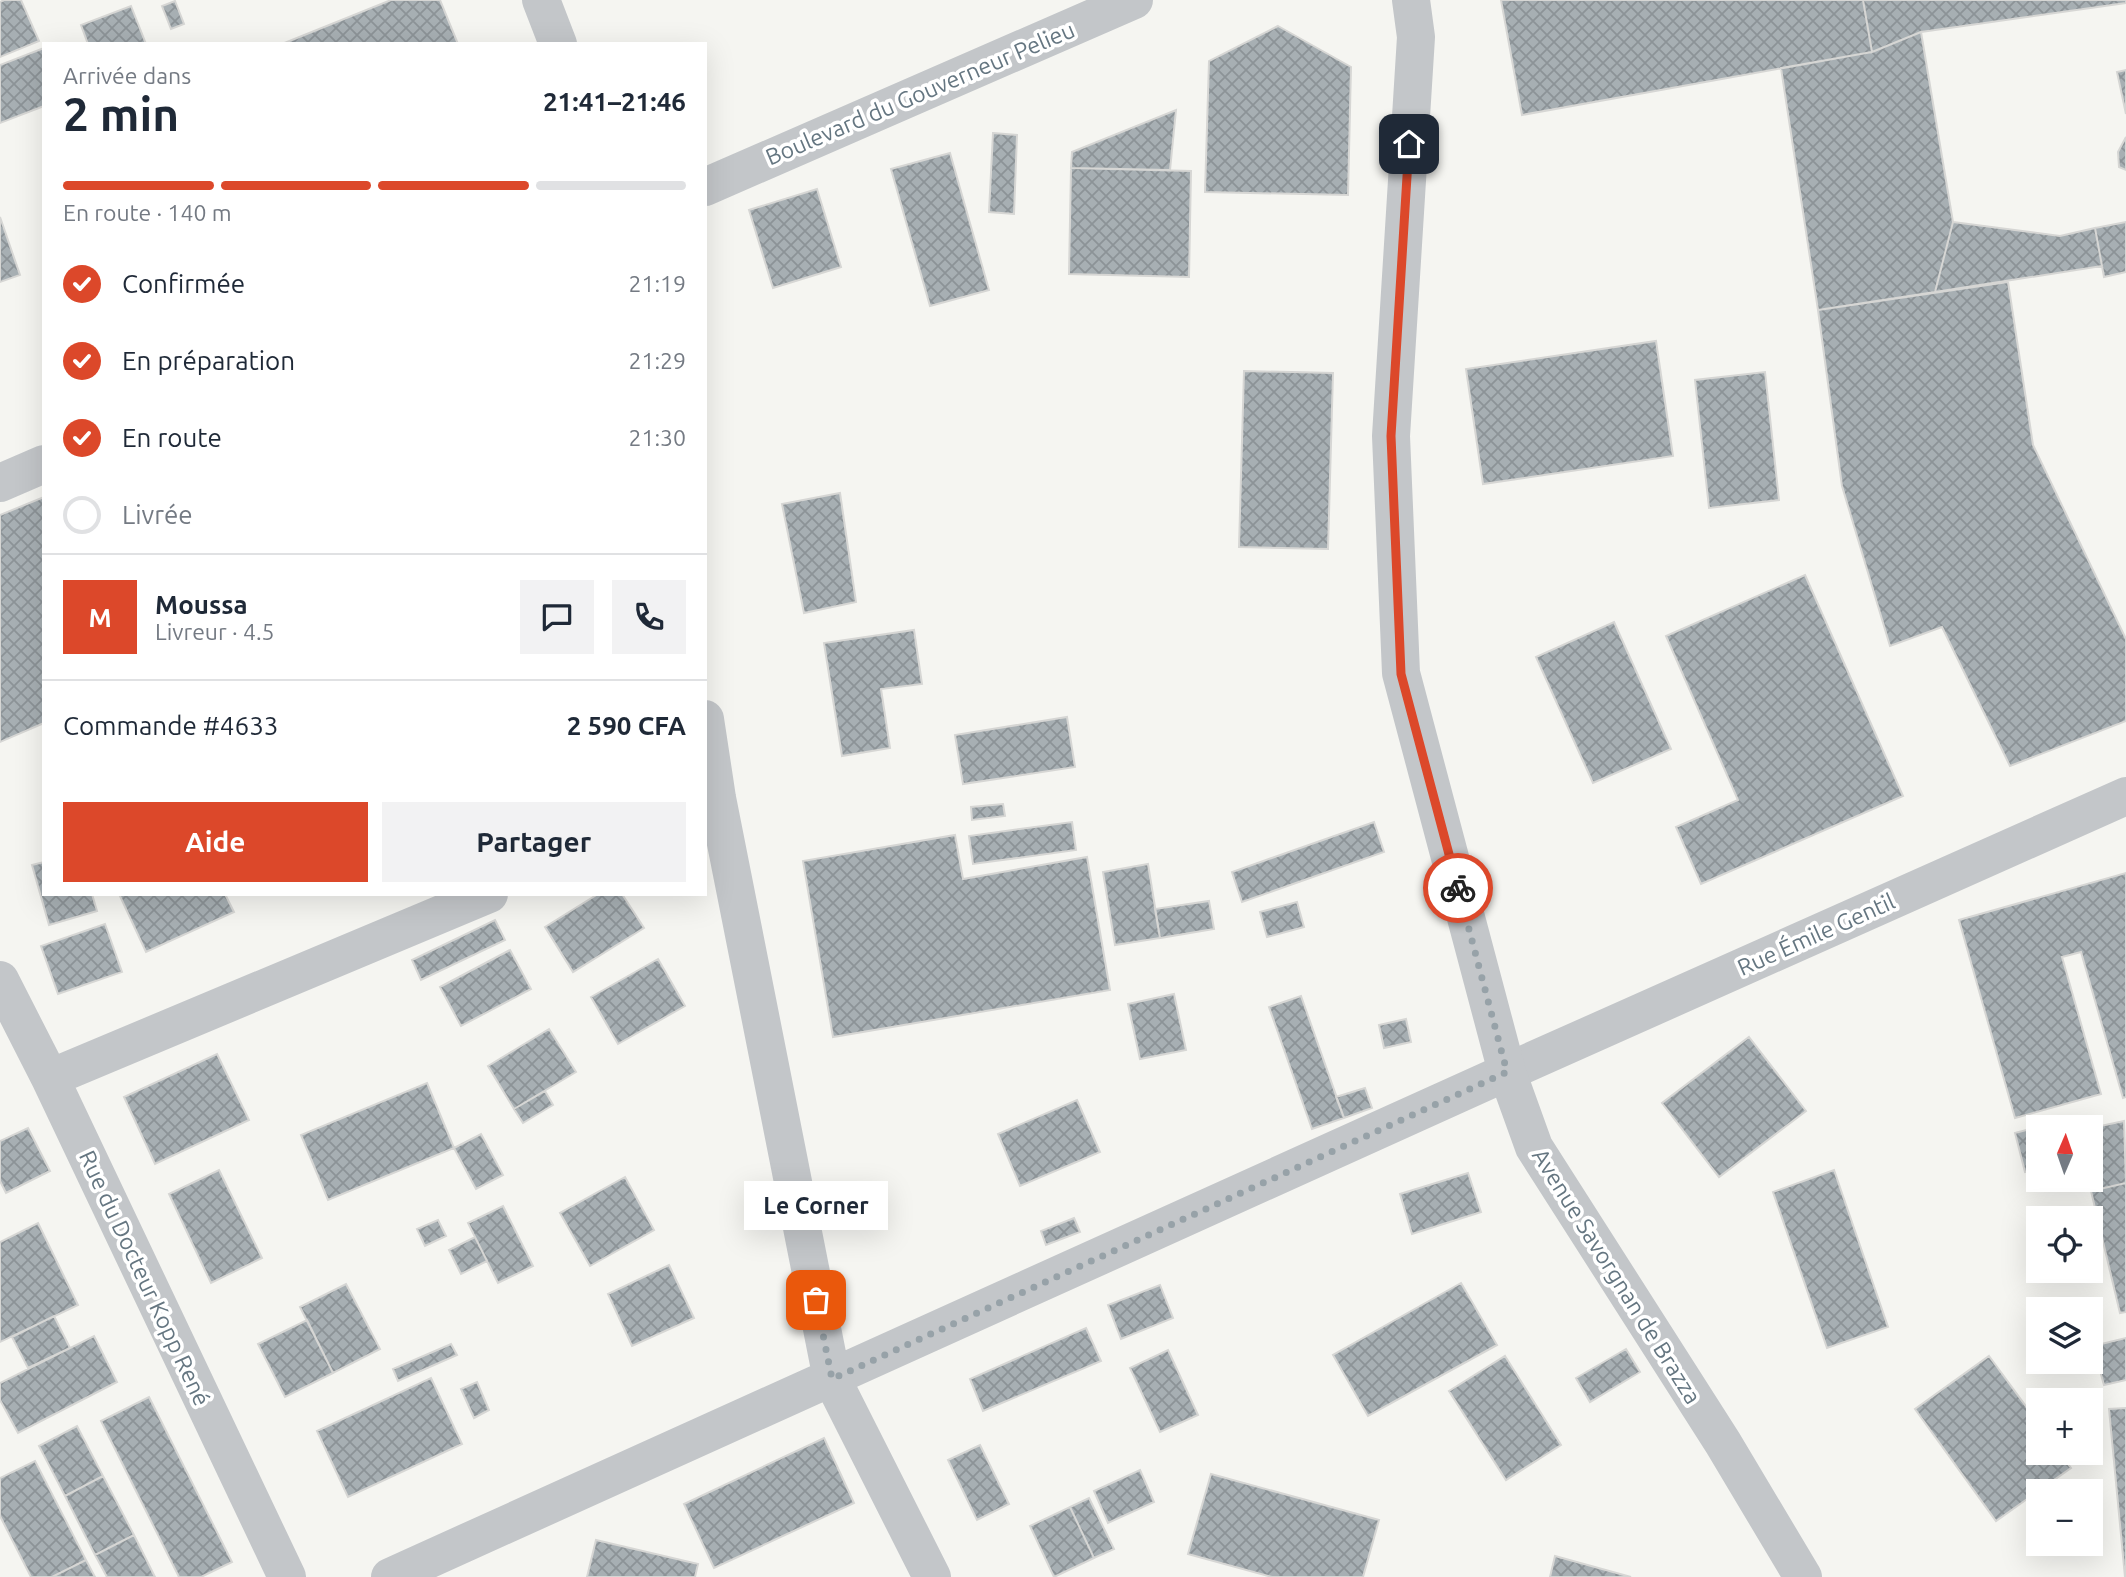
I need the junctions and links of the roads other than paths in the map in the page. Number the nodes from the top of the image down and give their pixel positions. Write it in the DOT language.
graph roads {
  1 [pos="541,0"];
  2 [pos="1135,0"];
  3 [pos="1412,0"];
  4 [pos="557,42"];
  5 [pos="707,186"];
  6 [pos="42,465"];
  7 [pos="0,483"];
  8 [pos="707,746"];
  9 [pos="2126,796"];
  10 [pos="711,801"];
  11 [pos="484,896"];
  12 [pos="0,980"];
  13 [pos="1507,1072"];
  14 [pos="50,1078"];
  15 [pos="832,1379"];
  16 [pos="287,1577"];
  17 [pos="390,1577"];
  18 [pos="932,1577"];
  19 [pos="1803,1577"];
  1 -- 4 [label="street"];
  2 -- 5 [label="street, Boulevard du Gouverneur Pelieu"];
  3 -- 13 [label="street, Avenue Savorgnan de Brazza"];
  6 -- 7 [label="street"];
  8 -- 10 [label="street"];
  9 -- 13 [label="street, Rue Émile Gentil"];
  10 -- 15 [label="street"];
  11 -- 14 [label="street"];
  12 -- 14 [label="street, Rue du Docteur Kopp René"];
  13 -- 15 [label="street, Rue Émile Gentil"];
  13 -- 19 [label="street, Avenue Savorgnan de Brazza"];
  14 -- 16 [label="street, Rue du Docteur Kopp René"];
  15 -- 17 [label="street, Rue Émile Gentil"];
  15 -- 18 [label="street"];
}
